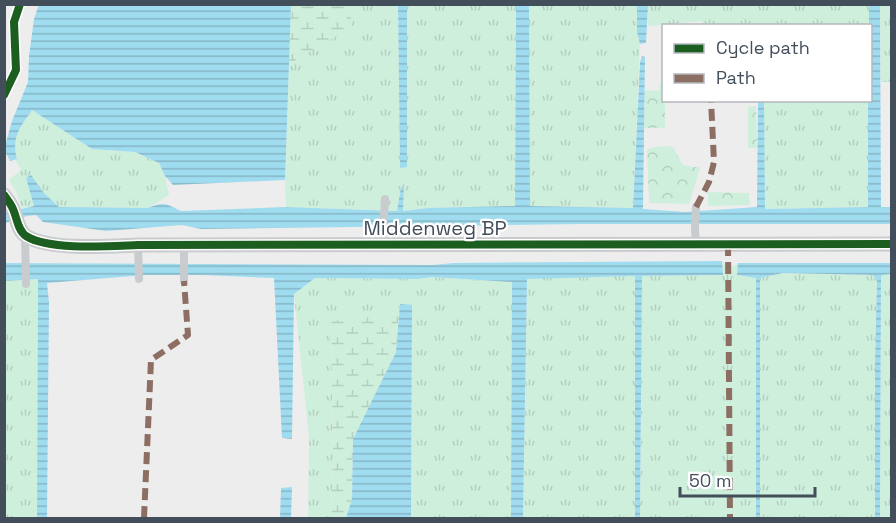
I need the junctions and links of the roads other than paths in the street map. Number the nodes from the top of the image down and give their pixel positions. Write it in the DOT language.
graph roads {
  1 [pos="9,201"];
  2 [pos="385,202"];
  3 [pos="696,207"];
  4 [pos="22,231"];
  5 [pos="382,237"];
  6 [pos="696,244"];
  7 [pos="891,244"];
  8 [pos="184,251"];
  9 [pos="138,252"];
  10 [pos="139,279"];
  11 [pos="184,281"];
  12 [pos="26,284"];
  1 -- 4 [label="street"];
  2 -- 5 [label="lane"];
  3 -- 6 [label="lane"];
  4 -- 9 [label="street, Middenweg BP"];
  4 -- 12 [label="lane"];
  5 -- 6 [label="street, Middenweg BP"];
  5 -- 8 [label="street, Middenweg BP"];
  6 -- 7 [label="street, Middenweg BP"];
  8 -- 9 [label="street, Middenweg BP"];
  8 -- 11 [label="lane"];
  9 -- 10 [label="lane"];
}
